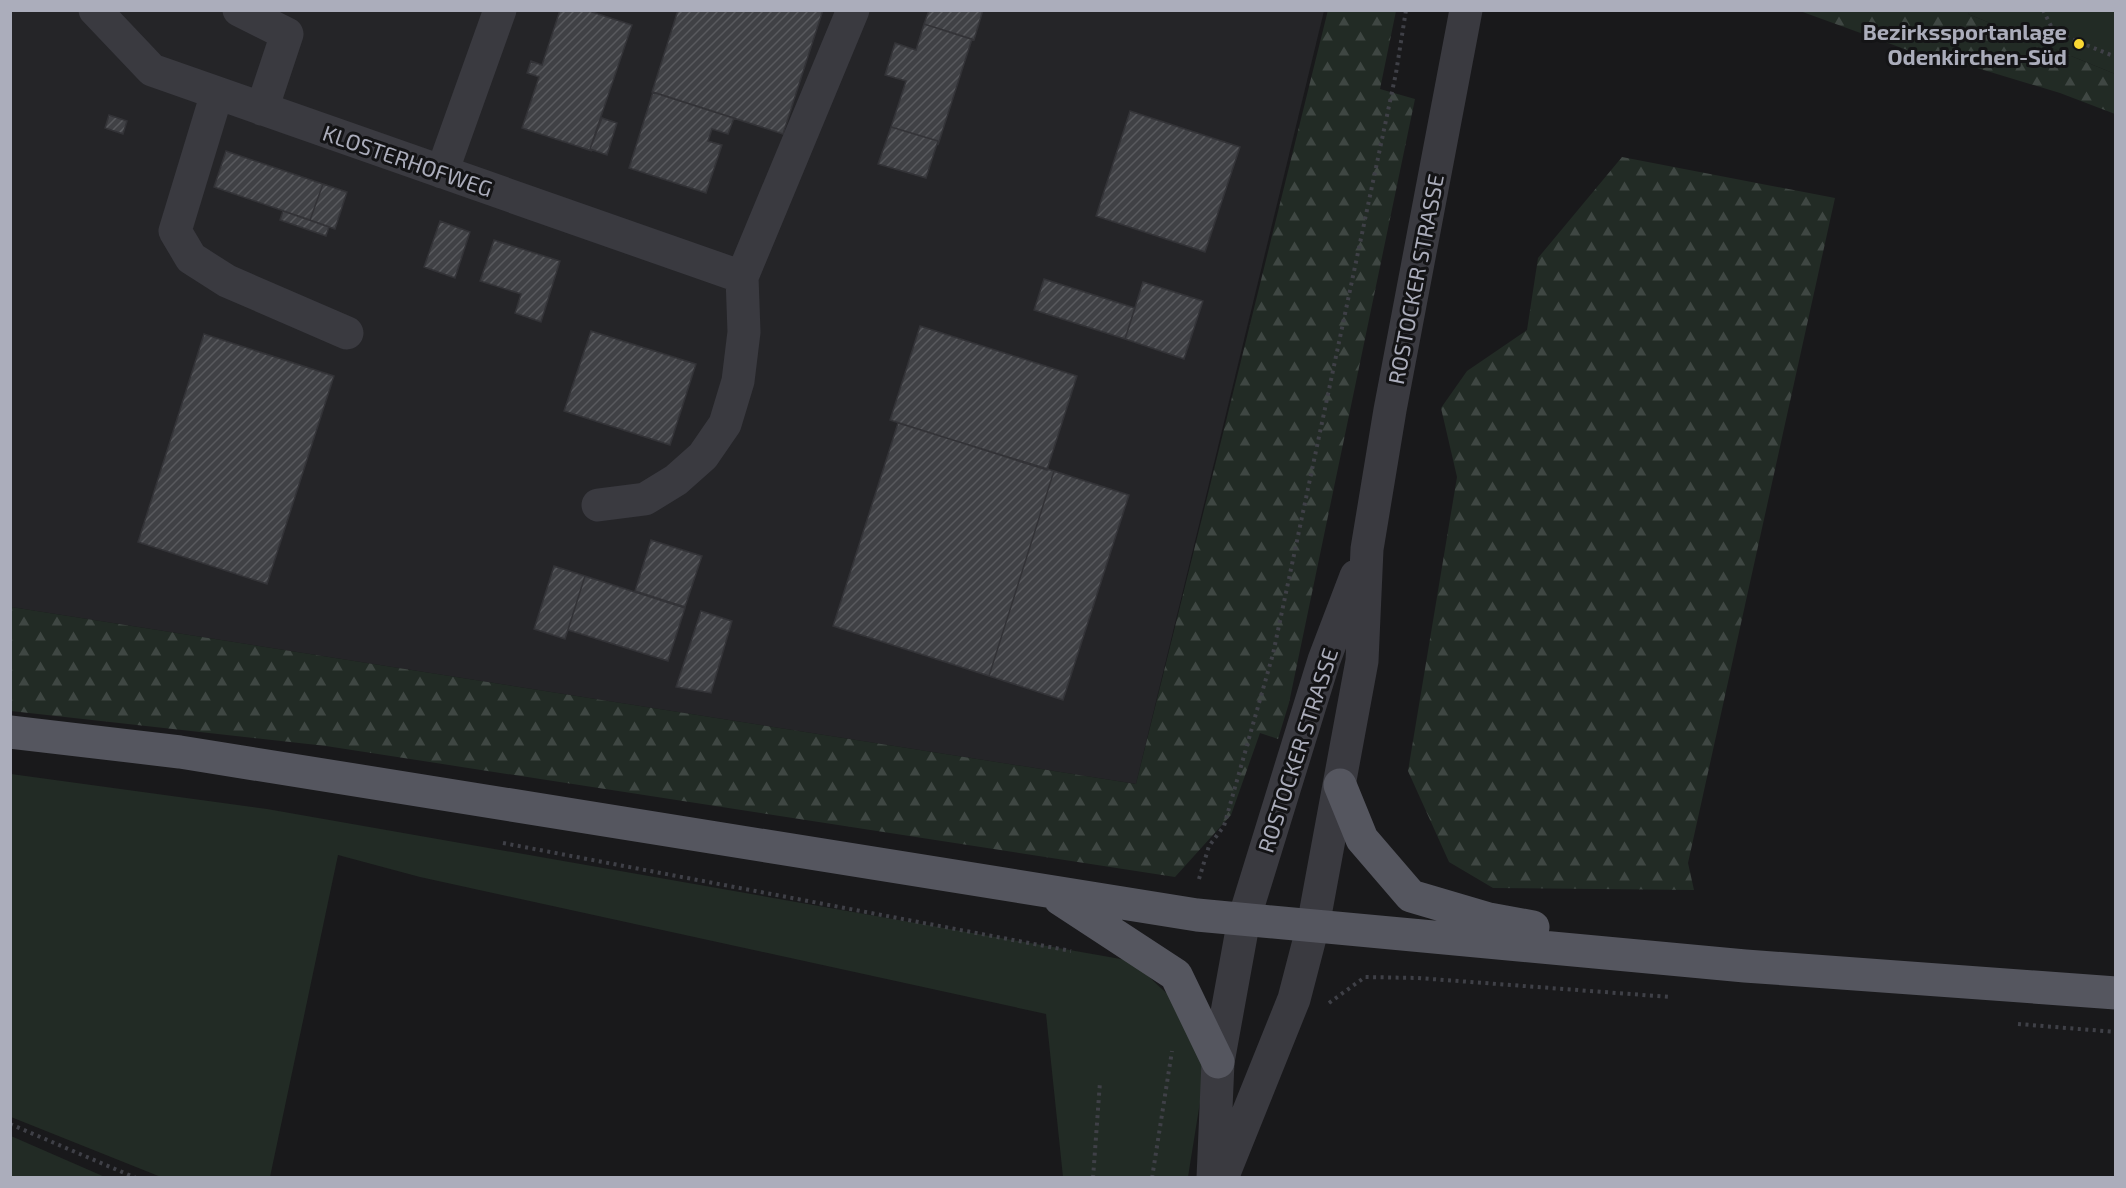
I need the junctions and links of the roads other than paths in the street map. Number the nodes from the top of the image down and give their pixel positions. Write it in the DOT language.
graph roads {
  1 [pos="95,10"];
  2 [pos="239,10"];
  3 [pos="500,10"];
  4 [pos="853,10"];
  5 [pos="1466,10"];
  6 [pos="217,93"];
  7 [pos="262,109"];
  8 [pos="442,172"];
  9 [pos="742,277"];
  10 [pos="347,333"];
  11 [pos="598,505"];
  12 [pos="1367,549"];
  13 [pos="10,732"];
  14 [pos="1340,785"];
  15 [pos="1051,893"];
  16 [pos="1244,919"];
  17 [pos="1313,926"];
  18 [pos="1745,966"];
  19 [pos="2115,993"];
  20 [pos="1218,1062"];
  21 [pos="1213,1178"];
  22 [pos="1222,1178"];
  1 -- 6 [label="street, KLOSTERHOFWEG"];
  2 -- 7 [label="street"];
  3 -- 8 [label="street"];
  4 -- 9 [label="street"];
  5 -- 12 [label="street, ROSTOCKER STRASSE"];
  6 -- 7 [label="street, KLOSTERHOFWEG"];
  6 -- 10 [label="street"];
  7 -- 8 [label="street, KLOSTERHOFWEG"];
  8 -- 9 [label="street, KLOSTERHOFWEG"];
  9 -- 11 [label="street"];
  12 -- 14 [label="street, ROSTOCKER STRASSE"];
  12 -- 16 [label="street, ROSTOCKER STRASSE"];
  13 -- 15 [label="main road"];
  14 -- 17 [label="street, ROSTOCKER STRASSE"];
  14 -- 18 [label="main road"];
  15 -- 16 [label="main road"];
  15 -- 20 [label="main road"];
  16 -- 17 [label="main road"];
  16 -- 20 [label="street, ROSTOCKER STRASSE"];
  17 -- 18 [label="main road"];
  17 -- 22 [label="street, ROSTOCKER STRASSE"];
  18 -- 19 [label="main road"];
  20 -- 21 [label="street, ROSTOCKER STRASSE"];
}
